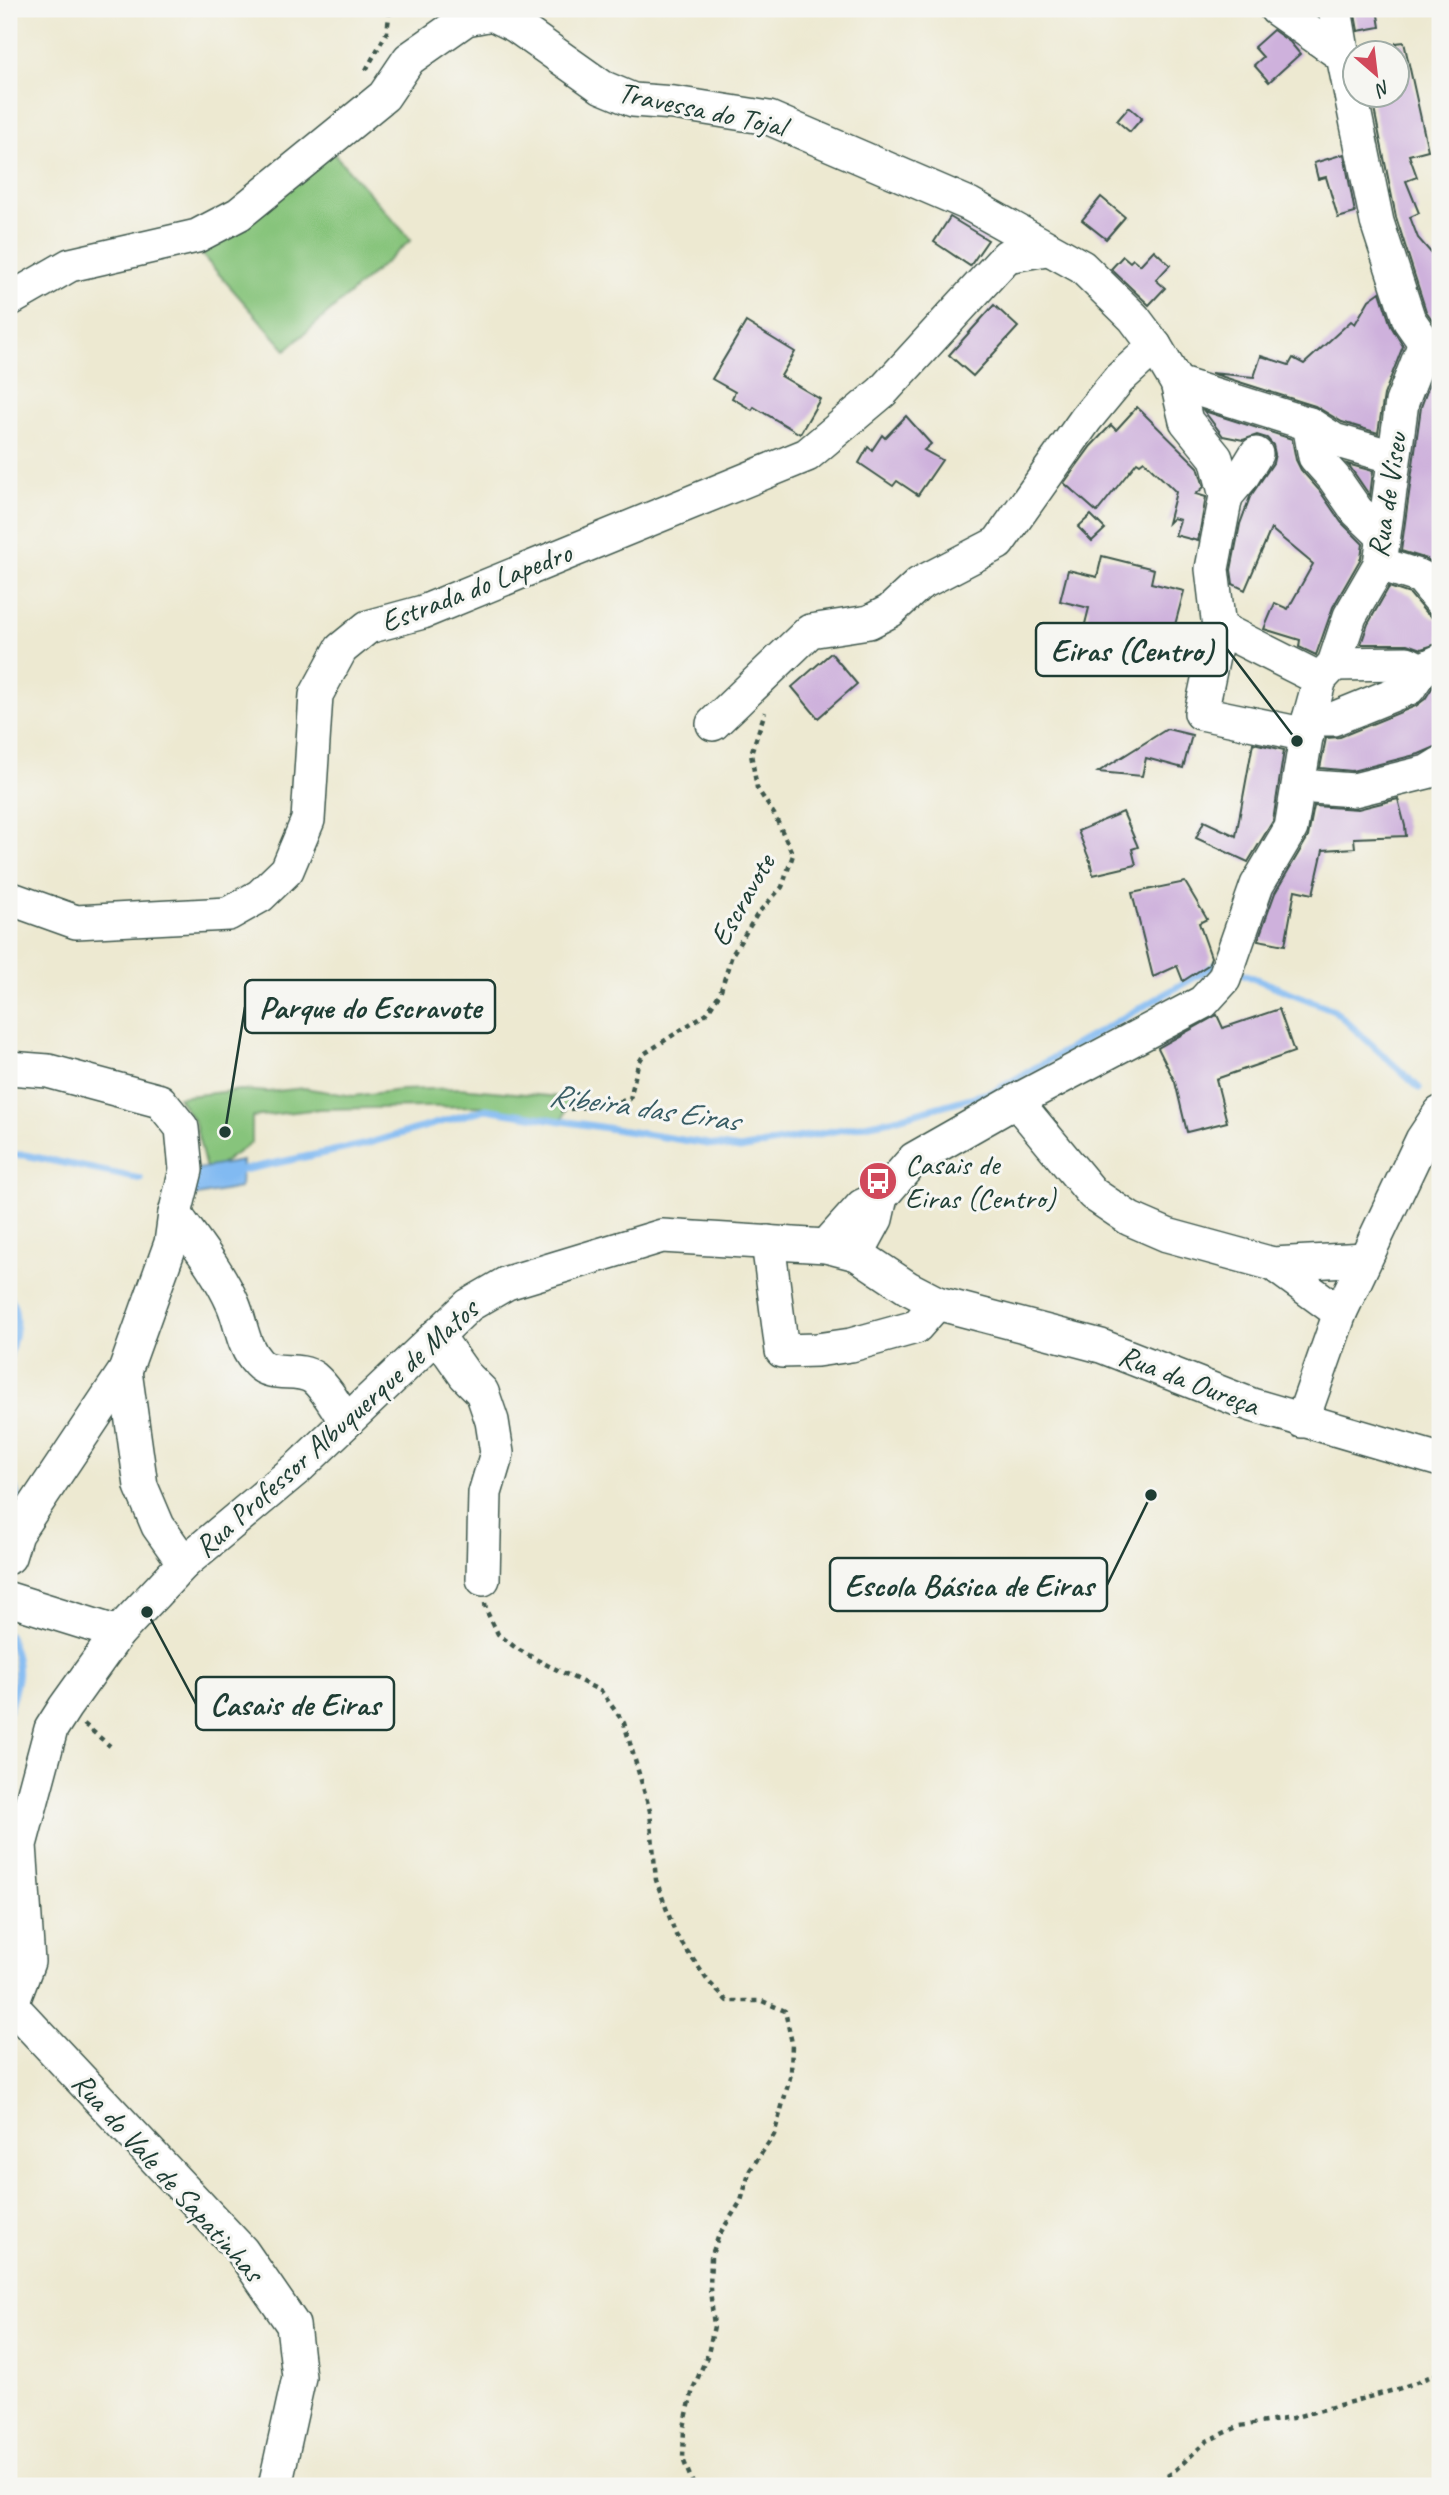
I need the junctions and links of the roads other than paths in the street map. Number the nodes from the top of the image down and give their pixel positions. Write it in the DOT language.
graph roads {
  1 [pos="1276,9"];
  2 [pos="1335,9"];
  3 [pos="1340,39"];
  4 [pos="1340,55"];
  5 [pos="1354,108"];
  6 [pos="1046,249"];
  7 [pos="9,300"];
  8 [pos="1155,346"];
  9 [pos="1432,351"];
  10 [pos="1177,383"];
  11 [pos="1309,424"];
  12 [pos="1256,454"];
  13 [pos="1393,457"];
  14 [pos="1226,496"];
  15 [pos="1382,550"];
  16 [pos="1434,577"];
  17 [pos="1219,628"];
  18 [pos="1431,665"];
  19 [pos="1327,672"];
  20 [pos="713,724"];
  21 [pos="1308,727"];
  22 [pos="1440,764"];
  23 [pos="1299,786"];
  24 [pos="9,898"];
  25 [pos="9,1068"];
  26 [pos="1016,1101"];
  27 [pos="1440,1112"];
  28 [pos="174,1214"];
  29 [pos="768,1242"];
  30 [pos="842,1250"];
  31 [pos="1365,1259"];
  32 [pos="1273,1264"];
  33 [pos="937,1303"];
  34 [pos="1340,1313"];
  35 [pos="437,1335"];
  36 [pos="125,1371"];
  37 [pos="1301,1421"];
  38 [pos="346,1422"];
  39 [pos="1440,1460"];
  40 [pos="9,1557"];
  41 [pos="184,1563"];
  42 [pos="484,1578"];
  43 [pos="9,1599"];
  44 [pos="118,1633"];
  45 [pos="10,2009"];
  46 [pos="275,2486"];
  1 -- 4 [label="street"];
  2 -- 3 [label="street"];
  5 -- 9 [label="street"];
  6 -- 7 [label="street, Travessa do Tojal"];
  6 -- 8 [label="street, Travessa do Tojal"];
  6 -- 24 [label="street, Estrada do Lapedro"];
  8 -- 10 [label="street, Travessa do Tojal"];
  8 -- 20 [label="street"];
  9 -- 13 [label="street, Rua de Viseu"];
  10 -- 11 [label="street"];
  10 -- 14 [label="street, Travessa do Tojal"];
  11 -- 13 [label="street"];
  11 -- 15 [label="street"];
  12 -- 14 [label="street"];
  13 -- 15 [label="street, Rua de Viseu"];
  14 -- 17 [label="street"];
  15 -- 16 [label="street"];
  15 -- 19 [label="street, Rua de Viseu"];
  17 -- 19 [label="street"];
  17 -- 21 [label="street"];
  18 -- 19 [label="street"];
  18 -- 21 [label="street"];
  19 -- 21 [label="street, Rua de Viseu"];
  21 -- 23 [label="street, Rua de Viseu"];
  22 -- 23 [label="street"];
  23 -- 26 [label="street, Rua de Viseu"];
  25 -- 28 [label="street"];
  26 -- 30 [label="street, Rua de Viseu"];
  26 -- 32 [label="street"];
  27 -- 31 [label="street"];
  28 -- 36 [label="street"];
  28 -- 38 [label="street"];
  29 -- 30 [label="street, Rua Professor Albuquerque de Matos"];
  29 -- 33 [label="street"];
  29 -- 35 [label="street, Rua Professor Albuquerque de Matos"];
  30 -- 33 [label="street, Rua da Oureça"];
  31 -- 32 [label="street"];
  31 -- 34 [label="street"];
  32 -- 34 [label="street"];
  33 -- 37 [label="street, Rua da Oureça"];
  34 -- 37 [label="street"];
  35 -- 38 [label="street, Rua Professor Albuquerque de Matos"];
  35 -- 42 [label="street"];
  36 -- 40 [label="street"];
  36 -- 41 [label="street"];
  37 -- 39 [label="street, Rua da Oureça"];
  38 -- 41 [label="street, Rua Professor Albuquerque de Matos"];
  41 -- 44 [label="street, Rua Professor Albuquerque de Matos"];
  43 -- 44 [label="street"];
  44 -- 45 [label="street, Rua Professor Albuquerque de Matos"];
  45 -- 46 [label="street, Rua do Vale de Sapatinhas"];
}
